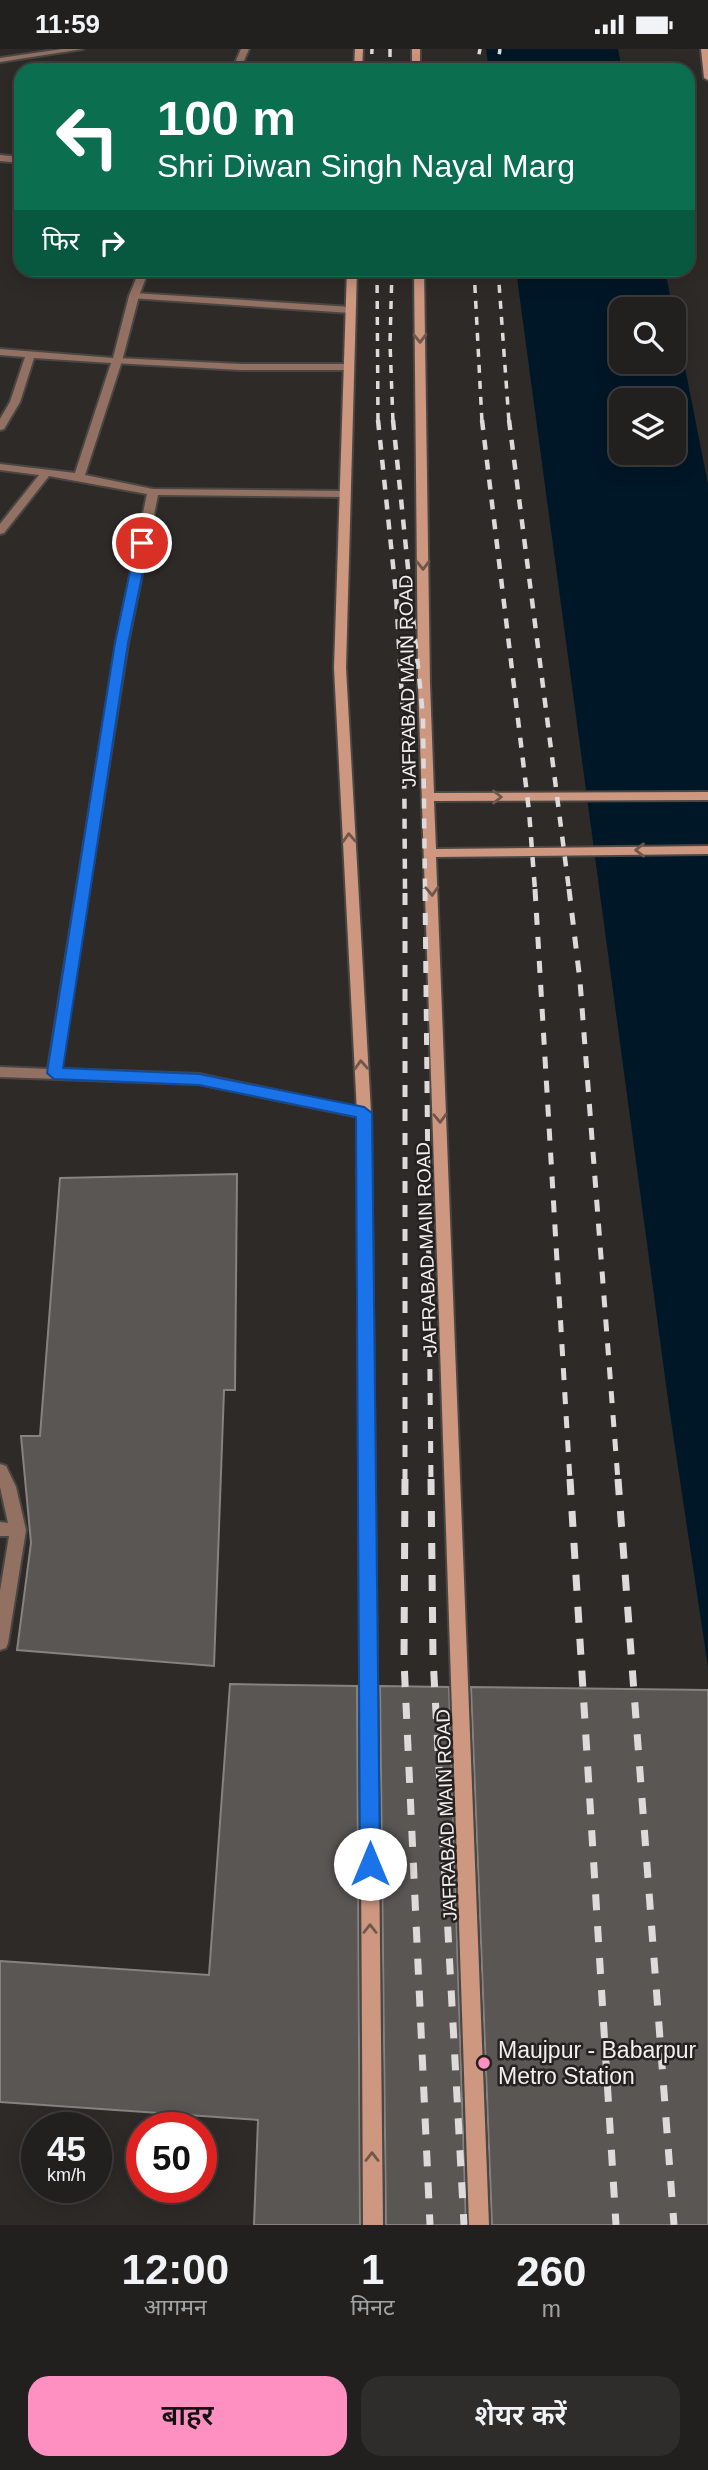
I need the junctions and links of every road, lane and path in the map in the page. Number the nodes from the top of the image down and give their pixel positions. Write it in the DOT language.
graph roads {
  1 [pos="79,49"];
  2 [pos="705,49"];
  3 [pos="0,60"];
  4 [pos="708,75"];
  5 [pos="142,277"];
  6 [pos="352,277"];
  7 [pos="419,277"];
  8 [pos="134,296"];
  9 [pos="351,310"];
  10 [pos="0,352"];
  11 [pos="30,355"];
  12 [pos="117,361"];
  13 [pos="349,367"];
  14 [pos="0,426"];
  15 [pos="0,467"];
  16 [pos="47,472"];
  17 [pos="79,477"];
  18 [pos="153,492"];
  19 [pos="345,494"];
  20 [pos="0,531"];
  21 [pos="708,796"];
  22 [pos="429,797"];
  23 [pos="708,850"];
  24 [pos="431,853"];
  25 [pos="0,1072"];
  26 [pos="54,1073"];
  27 [pos="364,1113"];
  28 [pos="0,1470"];
  29 [pos="0,1529"];
  30 [pos="18,1530"];
  31 [pos="0,1643"];
  32 [pos="373,2225"];
  33 [pos="479,2225"];
  1 -- 3 [label="street"];
  2 -- 4 [label="main road"];
  5 -- 8 [label="street"];
  6 -- 9 [label="main road"];
  7 -- 22 [label="main road, JAFRABAD MAIN ROAD, one-way"];
  8 -- 9 [label="street"];
  8 -- 12 [label="street"];
  9 -- 13 [label="main road"];
  10 -- 11 [label="street"];
  11 -- 12 [label="street"];
  11 -- 14 [label="street"];
  12 -- 13 [label="street"];
  12 -- 17 [label="street"];
  13 -- 19 [label="main road"];
  15 -- 16 [label="street"];
  16 -- 17 [label="street"];
  16 -- 20 [label="street"];
  17 -- 18 [label="street"];
  18 -- 19 [label="street"];
  18 -- 26 [label="street"];
  27 -- 19 [label="main road, one-way"];
  22 -- 21 [label="main road, one-way"];
  22 -- 24 [label="main road, JAFRABAD MAIN ROAD"];
  23 -- 24 [label="main road, one-way"];
  24 -- 33 [label="main road, JAFRABAD MAIN ROAD, one-way"];
  25 -- 26 [label="street"];
  26 -- 27 [label="street"];
  32 -- 27 [label="main road, one-way"];
  28 -- 30 [label="street"];
  29 -- 30 [label="street"];
  30 -- 31 [label="street"];
}
